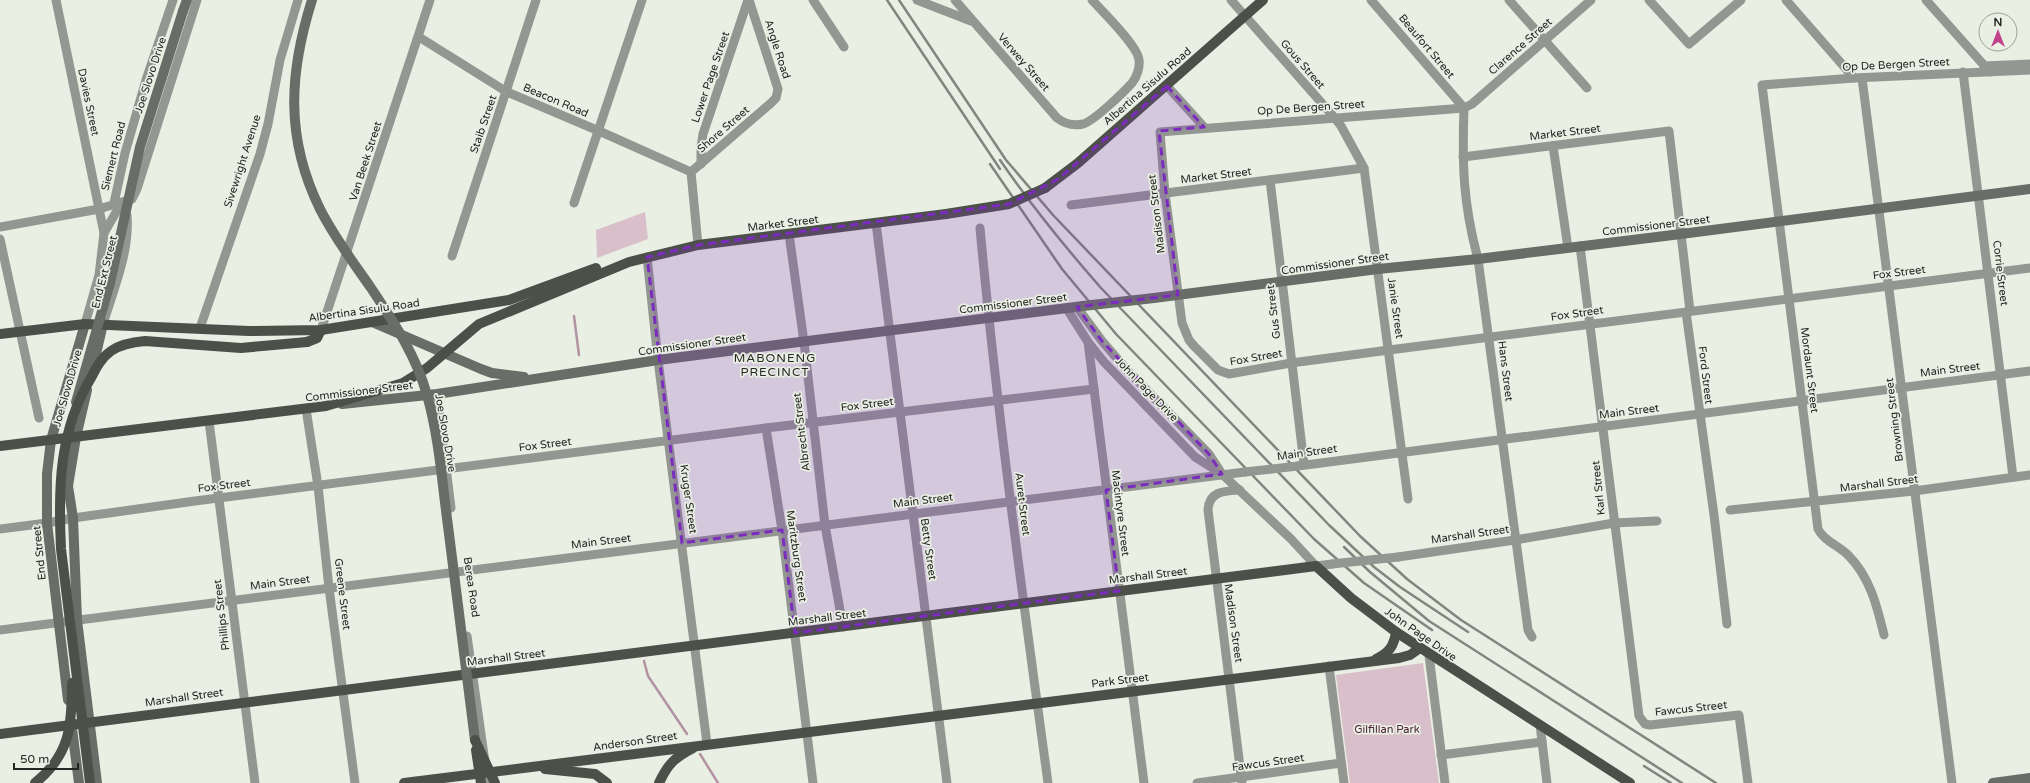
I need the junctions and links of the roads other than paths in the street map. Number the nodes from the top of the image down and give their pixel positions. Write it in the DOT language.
graph roads {
  1 [pos="56,0"];
  2 [pos="173,0"];
  3 [pos="187,0"];
  4 [pos="197,0"];
  5 [pos="298,0"];
  6 [pos="312,0"];
  7 [pos="430,0"];
  8 [pos="536,0"];
  9 [pos="642,0"];
  10 [pos="749,0"];
  11 [pos="813,0"];
  12 [pos="917,0"];
  13 [pos="956,0"];
  14 [pos="1092,0"];
  15 [pos="1231,0"];
  16 [pos="1263,0"];
  17 [pos="1371,0"];
  18 [pos="1509,0"];
  19 [pos="1591,0"];
  20 [pos="1649,0"];
  21 [pos="1742,0"];
  22 [pos="1786,0"];
  23 [pos="1926,0"];
  24 [pos="1245,15"];
  25 [pos="973,22"];
  26 [pos="419,36"];
  27 [pos="1544,40"];
  28 [pos="844,47"];
  29 [pos="2030,64"];
  30 [pos="1987,69"];
  31 [pos="2030,70"];
  32 [pos="1964,72"];
  33 [pos="1858,78"];
  34 [pos="1762,85"];
  35 [pos="1167,86"];
  36 [pos="1587,88"];
  37 [pos="507,92"];
  38 [pos="771,103"];
  39 [pos="1464,108"];
  40 [pos="1334,117"];
  41 [pos="1204,127"];
  42 [pos="599,131"];
  43 [pos="1670,131"];
  44 [pos="1160,132"];
  45 [pos="1553,146"];
  46 [pos="1463,157"];
  47 [pos="700,164"];
  48 [pos="1364,168"];
  49 [pos="691,172"];
  50 [pos="1270,180"];
  51 [pos="1045,188"];
  52 [pos="2030,189"];
  53 [pos="1165,193"];
  54 [pos="1978,196"];
  55 [pos="120,202"];
  56 [pos="574,203"];
  57 [pos="1071,205"];
  58 [pos="99,209"];
  59 [pos="1880,209"];
  60 [pos="1779,221"];
  61 [pos="876,223"];
  62 [pos="0,227"];
  63 [pos="980,228"];
  64 [pos="104,233"];
  65 [pos="789,234"];
  66 [pos="1681,234"];
  67 [pos="0,239"];
  68 [pos="698,245"];
  69 [pos="1580,246"];
  70 [pos="1568,248"];
  71 [pos="452,256"];
  72 [pos="647,257"];
  73 [pos="1478,259"];
  74 [pos="629,262"];
  75 [pos="2030,268"];
  76 [pos="1378,269"];
  77 [pos="1989,273"];
  78 [pos="1281,282"];
  79 [pos="1889,285"];
  80 [pos="1178,295"];
  81 [pos="1789,299"];
  82 [pos="1076,307"];
  83 [pos="1690,311"];
  84 [pos="988,319"];
  85 [pos="372,322"];
  86 [pos="1590,323"];
  87 [pos="85,324"];
  88 [pos="103,324"];
  89 [pos="200,328"];
  90 [pos="321,330"];
  91 [pos="20,331"];
  92 [pos="890,331"];
  93 [pos="0,334"];
  94 [pos="1490,337"];
  95 [pos="804,342"];
  96 [pos="1088,342"];
  97 [pos="1389,350"];
  98 [pos="443,353"];
  99 [pos="658,360"];
  100 [pos="1291,363"];
  101 [pos="2030,371"];
  102 [pos="2000,375"];
  103 [pos="542,378"];
  104 [pos="1902,387"];
  105 [pos="1094,389"];
  106 [pos="437,394"];
  107 [pos="998,401"];
  108 [pos="1802,401"];
  109 [pos="326,406"];
  110 [pos="306,409"];
  111 [pos="900,412"];
  112 [pos="1699,414"];
  113 [pos="39,418"];
  114 [pos="209,421"];
  115 [pos="812,422"];
  116 [pos="1603,426"];
  117 [pos="68,428"];
  118 [pos="766,428"];
  119 [pos="76,438"];
  120 [pos="1503,439"];
  121 [pos="52,440"];
  122 [pos="669,441"];
  123 [pos="0,446"];
  124 [pos="1402,451"];
  125 [pos="1301,465"];
  126 [pos="446,469"];
  127 [pos="1226,474"];
  128 [pos="2030,475"];
  129 [pos="2013,477"];
  130 [pos="318,486"];
  131 [pos="1106,490"];
  132 [pos="1240,490"];
  133 [pos="1914,491"];
  134 [pos="218,498"];
  135 [pos="1408,499"];
  136 [pos="1010,501"];
  137 [pos="1815,502"];
  138 [pos="1730,510"];
  139 [pos="912,514"];
  140 [pos="72,518"];
  141 [pos="1657,521"];
  142 [pos="47,523"];
  143 [pos="1614,523"];
  144 [pos="825,525"];
  145 [pos="0,528"];
  146 [pos="782,530"];
  147 [pos="1515,540"];
  148 [pos="682,543"];
  149 [pos="1316,566"];
  150 [pos="458,571"];
  151 [pos="1216,579"];
  152 [pos="329,588"];
  153 [pos="1119,591"];
  154 [pos="232,600"];
  155 [pos="1024,603"];
  156 [pos="927,616"];
  157 [pos="77,620"];
  158 [pos="59,622"];
  159 [pos="1727,624"];
  160 [pos="843,627"];
  161 [pos="0,630"];
  162 [pos="1396,632"];
  163 [pos="795,633"];
  164 [pos="1884,635"];
  165 [pos="1532,637"];
  166 [pos="72,642"];
  167 [pos="693,645"];
  168 [pos="1420,648"];
  169 [pos="1429,655"];
  170 [pos="1374,660"];
  171 [pos="1329,666"];
  172 [pos="472,673"];
  173 [pos="1230,678"];
  174 [pos="344,689"];
  175 [pos="1132,691"];
  176 [pos="243,702"];
  177 [pos="1037,703"];
  178 [pos="939,715"];
  179 [pos="90,723"];
  180 [pos="869,724"];
  181 [pos="1645,724"];
  182 [pos="72,725"];
  183 [pos="1540,726"];
  184 [pos="807,731"];
  185 [pos="0,734"];
  186 [pos="474,740"];
  187 [pos="1542,742"];
  188 [pos="703,744"];
  189 [pos="1441,755"];
  190 [pos="1341,763"];
  191 [pos="528,768"];
  192 [pos="487,772"];
  193 [pos="2030,778"];
  194 [pos="1242,780"];
  195 [pos="35,783"];
  196 [pos="79,783"];
  197 [pos="90,783"];
  198 [pos="97,783"];
  199 [pos="254,783"];
  200 [pos="355,783"];
  201 [pos="404,783"];
  202 [pos="480,783"];
  203 [pos="488,783"];
  204 [pos="495,783"];
  205 [pos="607,783"];
  206 [pos="659,783"];
  207 [pos="813,783"];
  208 [pos="947,783"];
  209 [pos="1048,783"];
  210 [pos="1144,783"];
  211 [pos="1198,783"];
  212 [pos="1344,783"];
  213 [pos="1445,783"];
  214 [pos="1547,783"];
  215 [pos="1630,783"];
  216 [pos="1748,783"];
  217 [pos="1952,783"];
  218 [pos="1993,783"];
  1 -- 58 [label="street, Davies Street"];
  2 -- 55 [label="street, Siemert Road"];
  3 -- 117 [label="main road, Joe Slovo Drive, bridge"];
  4 -- 55 [label="street, Siemert Road"];
  5 -- 89 [label="street, Sivewright Avenue"];
  6 -- 186 [label="main road, Joe Slovo Drive, bridge"];
  7 -- 26 [label="street, Van Beek Street"];
  8 -- 37 [label="street, Staib Street"];
  9 -- 42 [label="street"];
  10 -- 38 [label="street, Angle Road"];
  10 -- 47 [label="street, Lower Page Street"];
  11 -- 28 [label="street"];
  12 -- 25 [label="street, Verwey Street"];
  13 -- 25 [label="street, Verwey Street"];
  14 -- 25 [label="street, Verwey Street"];
  15 -- 24 [label="street, Gous Street"];
  16 -- 24 [label="main road, Albertina Sisulu Road"];
  17 -- 39 [label="street, Beaufort Street"];
  18 -- 27 [label="street"];
  19 -- 27 [label="street, Clarence Street"];
  20 -- 21 [label="street"];
  22 -- 33 [label="street"];
  23 -- 30 [label="street"];
  24 -- 35 [label="main road, Albertina Sisulu Road"];
  24 -- 40 [label="street, Gous Street"];
  26 -- 37 [label="street, Beacon Road"];
  26 -- 90 [label="street, Van Beek Street"];
  27 -- 36 [label="street"];
  27 -- 39 [label="street, Clarence Street"];
  29 -- 30 [label="street"];
  30 -- 31 [label="street, Op De Bergen Street"];
  30 -- 32 [label="street, Op De Bergen Street"];
  32 -- 33 [label="street, Op De Bergen Street"];
  32 -- 54 [label="street, Corrie Street"];
  33 -- 34 [label="street, Op De Bergen Street"];
  33 -- 59 [label="street, Browning Street"];
  34 -- 60 [label="street, Mordaunt Street"];
  35 -- 41 [label="street"];
  35 -- 51 [label="main road, Albertina Sisulu Road"];
  37 -- 42 [label="street, Beacon Road"];
  37 -- 71 [label="street, Staib Street"];
  38 -- 47 [label="street, Shore Street"];
  39 -- 40 [label="street, Op De Bergen Street"];
  39 -- 46 [label="street, Hans Street"];
  40 -- 41 [label="street, Op De Bergen Street"];
  40 -- 48 [label="street, Gous Street"];
  41 -- 44 [label="street, Op De Bergen Street"];
  42 -- 49 [label="street, Beacon Road"];
  42 -- 56 [label="street"];
  43 -- 45 [label="street, Market Street"];
  43 -- 66 [label="street, Ford Street"];
  44 -- 53 [label="street, Madison Street"];
  45 -- 46 [label="street, Market Street"];
  45 -- 70 [label="street"];
  46 -- 73 [label="street, Hans Street"];
  47 -- 49 [label="street, Shore Street"];
  48 -- 50 [label="street, Market Street"];
  48 -- 76 [label="street, Janie Street"];
  49 -- 68 [label="street"];
  50 -- 53 [label="street, Market Street"];
  50 -- 78 [label="street, Gus Street"];
  51 -- 61 [label="main road, Market Street, bridge"];
  52 -- 54 [label="main road, Commissioner Street"];
  53 -- 57 [label="street, Market Street"];
  53 -- 80 [label="street, Madison Street"];
  54 -- 59 [label="main road, Commissioner Street"];
  54 -- 77 [label="street, Corrie Street"];
  55 -- 58 [label="street, Siemert Road"];
  55 -- 64 [label="street"];
  55 -- 88 [label="street, End Ext Street"];
  58 -- 62 [label="street, Siemert Road"];
  58 -- 64 [label="street"];
  59 -- 60 [label="main road, Commissioner Street"];
  59 -- 79 [label="street, Browning Street"];
  60 -- 66 [label="main road, Commissioner Street"];
  60 -- 81 [label="street, Mordaunt Street"];
  61 -- 65 [label="main road, Market Street"];
  61 -- 92 [label="street, Betty Street"];
  63 -- 84 [label="street, Auret Street"];
  64 -- 87 [label="street"];
  65 -- 68 [label="main road, Market Street"];
  65 -- 95 [label="street, Albrecht Street"];
  66 -- 69 [label="main road, Commissioner Street"];
  66 -- 83 [label="street, Ford Street"];
  67 -- 91 [label="street"];
  68 -- 72 [label="main road, Market Street"];
  69 -- 70 [label="main road, Commissioner Street"];
  69 -- 86 [label="street, Karl Street"];
  70 -- 73 [label="main road, Commissioner Street"];
  72 -- 74 [label="main road, Market Street"];
  72 -- 99 [label="street, Kruger Street"];
  73 -- 76 [label="main road, Commissioner Street"];
  73 -- 94 [label="street, Hans Street"];
  74 -- 85 [label="main road, Albertina Sisulu Road"];
  74 -- 98 [label="main road"];
  75 -- 77 [label="street, Fox Street"];
  76 -- 78 [label="main road, Commissioner Street"];
  76 -- 97 [label="street, Janie Street"];
  77 -- 79 [label="street, Fox Street"];
  77 -- 102 [label="street, Corrie Street"];
  78 -- 80 [label="main road, Commissioner Street"];
  78 -- 100 [label="street, Gus Street"];
  79 -- 81 [label="street, Fox Street"];
  79 -- 104 [label="street, Browning Street"];
  80 -- 82 [label="main road, Commissioner Street, bridge"];
  80 -- 100 [label="street, Fox Street"];
  81 -- 83 [label="street, Fox Street"];
  81 -- 108 [label="street, Mordaunt Street"];
  82 -- 84 [label="main road, Commissioner Street"];
  82 -- 96 [label="street, John Page Drive"];
  82 -- 127 [label="street, John Page Drive"];
  83 -- 86 [label="street, Fox Street"];
  83 -- 112 [label="street, Ford Street"];
  84 -- 92 [label="main road, Commissioner Street"];
  84 -- 107 [label="street, Auret Street"];
  85 -- 90 [label="main road, Albertina Sisulu Road"];
  85 -- 98 [label="main road"];
  86 -- 94 [label="street, Fox Street"];
  86 -- 116 [label="street, Karl Street"];
  87 -- 88 [label="main road, Albertina Sisulu Road"];
  87 -- 91 [label="main road, Albertina Sisulu Road"];
  87 -- 121 [label="main road, End Street"];
  88 -- 89 [label="main road, Albertina Sisulu Road"];
  88 -- 119 [label="main road"];
  89 -- 90 [label="main road, Albertina Sisulu Road"];
  90 -- 117 [label="main road, bridge"];
  91 -- 93 [label="main road, Albertina Sisulu Road"];
  91 -- 113 [label="street"];
  92 -- 95 [label="main road, Commissioner Street"];
  92 -- 111 [label="street, Betty Street"];
  94 -- 97 [label="street, Fox Street"];
  94 -- 120 [label="street, Hans Street"];
  95 -- 99 [label="main road, Commissioner Street"];
  95 -- 115 [label="street, Albrecht Street"];
  96 -- 105 [label="street, Macintyre Street"];
  96 -- 127 [label="street, John Page Drive"];
  97 -- 100 [label="street, Fox Street"];
  97 -- 124 [label="street, Janie Street"];
  98 -- 103 [label="main road"];
  98 -- 109 [label="main road"];
  99 -- 103 [label="main road, Commissioner Street"];
  99 -- 122 [label="street, Kruger Street"];
  100 -- 125 [label="street, Gus Street"];
  101 -- 102 [label="street, Main Street"];
  102 -- 104 [label="street, Main Street"];
  102 -- 129 [label="street, Corrie Street"];
  103 -- 106 [label="main road, Commissioner Street"];
  104 -- 108 [label="street, Main Street"];
  104 -- 133 [label="street, Browning Street"];
  105 -- 107 [label="street, Fox Street"];
  105 -- 131 [label="street, Macintyre Street"];
  106 -- 109 [label="main road, Commissioner Street"];
  106 -- 126 [label="street, Berea Road"];
  107 -- 111 [label="street, Fox Street"];
  107 -- 136 [label="street, Auret Street"];
  108 -- 112 [label="street, Main Street"];
  108 -- 137 [label="street, Mordaunt Street"];
  109 -- 110 [label="main road, Commissioner Street"];
  110 -- 114 [label="main road, Commissioner Street"];
  110 -- 130 [label="street, Greene Street"];
  111 -- 115 [label="street, Fox Street"];
  111 -- 139 [label="street, Betty Street"];
  112 -- 116 [label="street, Main Street"];
  112 -- 159 [label="street, Ford Street"];
  114 -- 119 [label="main road, Commissioner Street"];
  114 -- 134 [label="street, Phillips Street"];
  115 -- 118 [label="street, Fox Street"];
  115 -- 144 [label="street, Albrecht Street"];
  116 -- 120 [label="street, Main Street"];
  116 -- 143 [label="street, Karl Street"];
  117 -- 166 [label="main road, Joe Slovo Drive, bridge"];
  118 -- 122 [label="street, Fox Street"];
  118 -- 146 [label="street, Maritzburg Street"];
  119 -- 121 [label="main road, Commissioner Street"];
  119 -- 140 [label="main road"];
  120 -- 124 [label="street, Main Street"];
  120 -- 147 [label="street, Hans Street"];
  121 -- 123 [label="main road, Commissioner Street"];
  121 -- 142 [label="main road, End Street"];
  122 -- 126 [label="street, Fox Street"];
  122 -- 148 [label="street, Kruger Street"];
  124 -- 125 [label="street, Main Street"];
  124 -- 135 [label="street, Janie Street"];
  125 -- 127 [label="street, Main Street, bridge"];
  126 -- 130 [label="street, Fox Street"];
  126 -- 150 [label="street, Berea Road"];
  127 -- 131 [label="street, Main Street"];
  127 -- 132 [label="street, John Page Drive"];
  128 -- 129 [label="street, Marshall Street"];
  129 -- 133 [label="street, Marshall Street"];
  130 -- 134 [label="street, Fox Street"];
  130 -- 152 [label="street, Greene Street"];
  131 -- 136 [label="street, Main Street"];
  131 -- 153 [label="street, Macintyre Street"];
  132 -- 149 [label="street, John Page Drive"];
  132 -- 151 [label="street, Madison Street"];
  133 -- 137 [label="street, Marshall Street"];
  133 -- 217 [label="street, Browning Street"];
  134 -- 140 [label="street, Fox Street"];
  134 -- 154 [label="street, Phillips Street"];
  136 -- 139 [label="street, Main Street"];
  136 -- 155 [label="street, Auret Street"];
  137 -- 138 [label="street, Marshall Street"];
  137 -- 164 [label="street, Mordaunt Street"];
  139 -- 144 [label="street, Main Street"];
  139 -- 156 [label="street, Betty Street"];
  140 -- 142 [label="street, Fox Street"];
  140 -- 157 [label="main road"];
  141 -- 143 [label="street, Marshall Street"];
  142 -- 145 [label="street, Fox Street"];
  142 -- 158 [label="main road, End Street"];
  143 -- 147 [label="street, Marshall Street"];
  143 -- 181 [label="street, Karl Street"];
  144 -- 146 [label="street, Main Street"];
  144 -- 160 [label="street, Albrecht Street"];
  146 -- 148 [label="street, Main Street"];
  146 -- 163 [label="street, Maritzburg Street"];
  147 -- 149 [label="street, Marshall Street, bridge"];
  147 -- 165 [label="street, Hans Street"];
  148 -- 150 [label="street, Main Street"];
  148 -- 167 [label="street, Kruger Street"];
  149 -- 151 [label="main road, Marshall Street"];
  149 -- 162 [label="main road, John Page Drive"];
  150 -- 152 [label="street, Main Street"];
  150 -- 172 [label="street, Berea Road"];
  151 -- 153 [label="main road, Marshall Street"];
  151 -- 173 [label="street, Madison Street"];
  152 -- 154 [label="street, Main Street"];
  152 -- 174 [label="street, Greene Street"];
  153 -- 155 [label="main road, Marshall Street"];
  153 -- 175 [label="street, Macintyre Street"];
  154 -- 157 [label="street, Main Street"];
  154 -- 176 [label="street, Phillips Street"];
  155 -- 156 [label="main road, Marshall Street"];
  155 -- 177 [label="street, Auret Street"];
  156 -- 160 [label="main road, Marshall Street"];
  156 -- 178 [label="street, Betty Street"];
  157 -- 158 [label="street, Main Street"];
  157 -- 179 [label="main road"];
  158 -- 161 [label="street, Main Street"];
  158 -- 182 [label="main road, End Street"];
  160 -- 163 [label="main road, Marshall Street"];
  162 -- 168 [label="main road, John Page Drive"];
  162 -- 170 [label="main road, Park Street"];
  163 -- 167 [label="main road, Marshall Street"];
  163 -- 184 [label="street, Maritzburg Street"];
  166 -- 195 [label="main road, bridge"];
  166 -- 197 [label="main road, Joe Slovo Drive, bridge"];
  167 -- 172 [label="main road, Marshall Street"];
  167 -- 188 [label="street, Kruger Street"];
  168 -- 169 [label="main road, John Page Drive"];
  168 -- 170 [label="main road, Park Street"];
  169 -- 183 [label="main road, John Page Drive"];
  169 -- 189 [label="street"];
  170 -- 171 [label="main road, Park Street"];
  171 -- 173 [label="main road, Park Street"];
  171 -- 190 [label="street"];
  172 -- 174 [label="main road, Marshall Street"];
  172 -- 192 [label="street, Berea Road"];
  173 -- 175 [label="main road, Park Street"];
  173 -- 194 [label="street, Madison Street"];
  174 -- 176 [label="main road, Marshall Street"];
  174 -- 200 [label="street, Greene Street"];
  175 -- 177 [label="main road, Park Street"];
  175 -- 210 [label="street, Macintyre Street"];
  176 -- 179 [label="main road, Marshall Street"];
  176 -- 199 [label="street, Phillips Street"];
  177 -- 178 [label="main road, Park Street"];
  177 -- 209 [label="street, Auret Street"];
  178 -- 180 [label="main road, Park Street"];
  178 -- 208 [label="street, Betty Street"];
  179 -- 182 [label="main road, Marshall Street"];
  179 -- 198 [label="main road"];
  180 -- 184 [label="main road, Anderson Street"];
  181 -- 216 [label="street, Fawcus Street"];
  182 -- 185 [label="main road, Marshall Street"];
  182 -- 196 [label="main road, End Street"];
  183 -- 187 [label="street"];
  183 -- 215 [label="main road, John Page Drive"];
  184 -- 188 [label="main road, Anderson Street"];
  184 -- 207 [label="street, Maritzburg Street"];
  186 -- 202 [label="main road, Joe Slovo Drive, bridge"];
  186 -- 204 [label="main road, bridge"];
  187 -- 189 [label="street"];
  187 -- 214 [label="street"];
  188 -- 191 [label="main road, Anderson Street"];
  188 -- 206 [label="main road"];
  189 -- 213 [label="street"];
  190 -- 194 [label="street, Fawcus Street"];
  190 -- 212 [label="street"];
  191 -- 192 [label="main road, Anderson Street"];
  191 -- 205 [label="main road"];
  192 -- 201 [label="main road, Anderson Street"];
  192 -- 203 [label="street, Berea Road"];
  193 -- 218 [label="main road"];
  194 -- 211 [label="street, Fawcus Street"];
}
